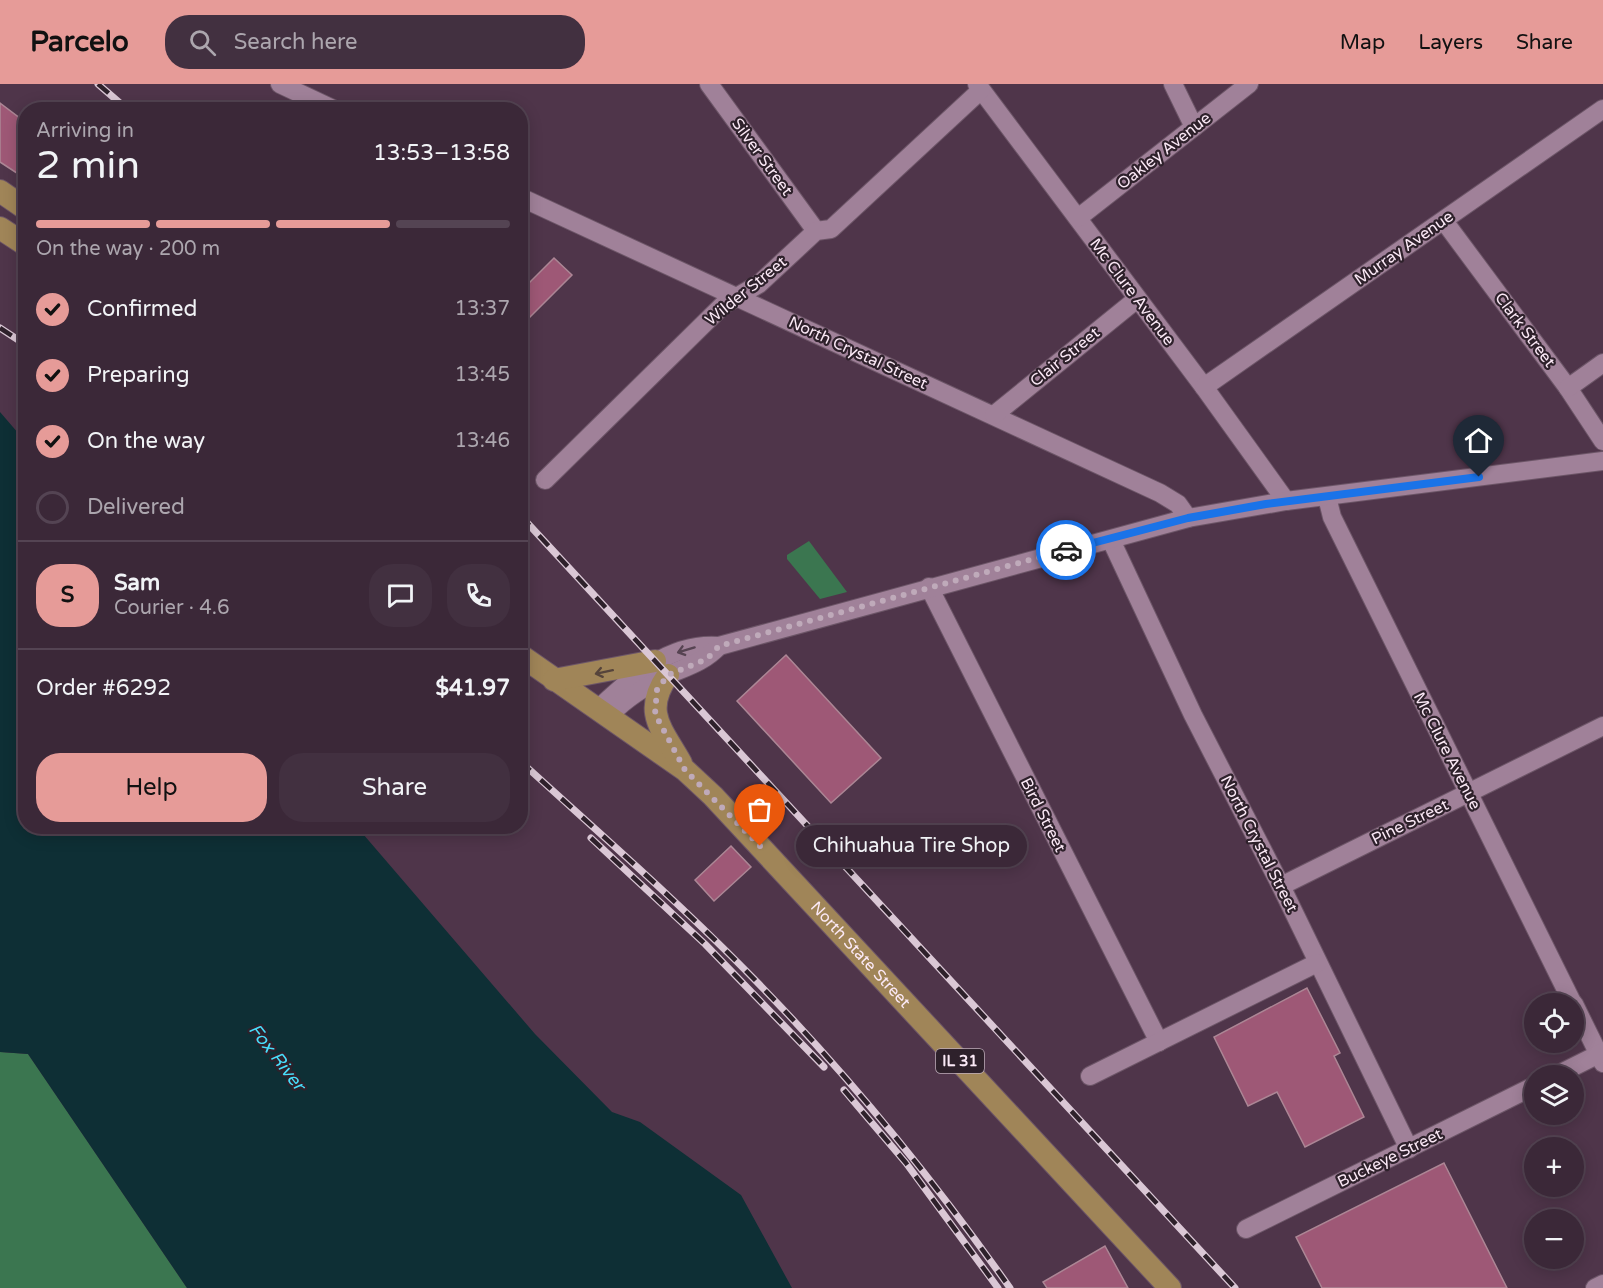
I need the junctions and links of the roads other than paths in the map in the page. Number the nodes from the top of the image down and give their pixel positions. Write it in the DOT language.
graph roads {
  1 [pos="280,84"];
  2 [pos="709,84"];
  3 [pos="1173,84"];
  4 [pos="1249,84"];
  5 [pos="979,87"];
  6 [pos="318,102"];
  7 [pos="1603,109"];
  8 [pos="1194,127"];
  9 [pos="0,191"];
  10 [pos="528,201"];
  11 [pos="18,203"];
  12 [pos="1077,218"];
  13 [pos="1444,221"];
  14 [pos="0,228"];
  15 [pos="816,231"];
  16 [pos="18,240"];
  17 [pos="735,296"];
  18 [pos="1137,299"];
  19 [pos="1603,363"];
  20 [pos="1204,387"];
  21 [pos="1568,387"];
  22 [pos="994,415"];
  23 [pos="1603,441"];
  24 [pos="1603,461"];
  25 [pos="545,480"];
  26 [pos="1327,497"];
  27 [pos="1286,501"];
  28 [pos="1188,518"];
  29 [pos="1111,540"];
  30 [pos="929,587"];
  31 [pos="528,661"];
  32 [pos="661,668"];
  33 [pos="554,680"];
  34 [pos="604,711"];
  35 [pos="1603,726"];
  36 [pos="685,770"];
  37 [pos="1468,793"];
  38 [pos="1281,886"];
  39 [pos="1317,963"];
  40 [pos="1568,993"];
  41 [pos="1584,1024"];
  42 [pos="1159,1042"];
  43 [pos="1602,1056"];
  44 [pos="1581,1065"];
  45 [pos="1090,1077"];
  46 [pos="1524,1091"];
  47 [pos="1409,1149"];
  48 [pos="1246,1229"];
  49 [pos="1603,1284"];
  50 [pos="1170,1288"];
  51 [pos="1595,1288"];
  1 -- 6 [label="street"];
  2 -- 15 [label="street, Silver Street"];
  3 -- 8 [label="street"];
  4 -- 8 [label="street, Oakley Avenue"];
  5 -- 12 [label="street, Mc Clure Avenue"];
  5 -- 15 [label="street, Wilder Street"];
  7 -- 13 [label="street, Murray Avenue"];
  8 -- 12 [label="street, Oakley Avenue"];
  9 -- 11 [label="main road"];
  10 -- 17 [label="street, North Crystal Street"];
  12 -- 18 [label="street, Mc Clure Avenue"];
  13 -- 20 [label="street, Murray Avenue"];
  13 -- 21 [label="street, Clark Street"];
  14 -- 16 [label="main road"];
  15 -- 17 [label="street, Wilder Street"];
  17 -- 22 [label="street, North Crystal Street"];
  17 -- 25 [label="street, Wilder Street"];
  18 -- 20 [label="street, Mc Clure Avenue"];
  18 -- 22 [label="street, Clair Street"];
  19 -- 21 [label="street"];
  20 -- 27 [label="street, Mc Clure Avenue"];
  21 -- 23 [label="street, Clark Street"];
  22 -- 28 [label="street, North Crystal Street"];
  24 -- 26 [label="street"];
  26 -- 27 [label="street"];
  26 -- 37 [label="street, Mc Clure Avenue"];
  27 -- 28 [label="street"];
  28 -- 29 [label="street"];
  29 -- 30 [label="street"];
  29 -- 38 [label="street, North Crystal Street"];
  30 -- 32 [label="street"];
  30 -- 42 [label="street, Bird Street"];
  31 -- 33 [label="main road, North State Street / IL 31"];
  32 -- 33 [label="main road, one-way"];
  32 -- 34 [label="street"];
  32 -- 36 [label="main road"];
  33 -- 34 [label="main road, North State Street / IL 31"];
  34 -- 36 [label="main road, North State Street / IL 31"];
  35 -- 37 [label="street, Pine Street"];
  36 -- 50 [label="main road, North State Street / IL 31"];
  37 -- 38 [label="street, Pine Street"];
  37 -- 40 [label="street, Mc Clure Avenue"];
  38 -- 39 [label="street, North Crystal Street"];
  39 -- 42 [label="street"];
  39 -- 47 [label="street, North Crystal Street"];
  41 -- 43 [label="street, Mc Clure Avenue"];
  42 -- 45 [label="street"];
  43 -- 44 [label="street"];
  46 -- 47 [label="street, Buckeye Street"];
  47 -- 48 [label="street, Buckeye Street"];
  49 -- 51 [label="street"];
}
